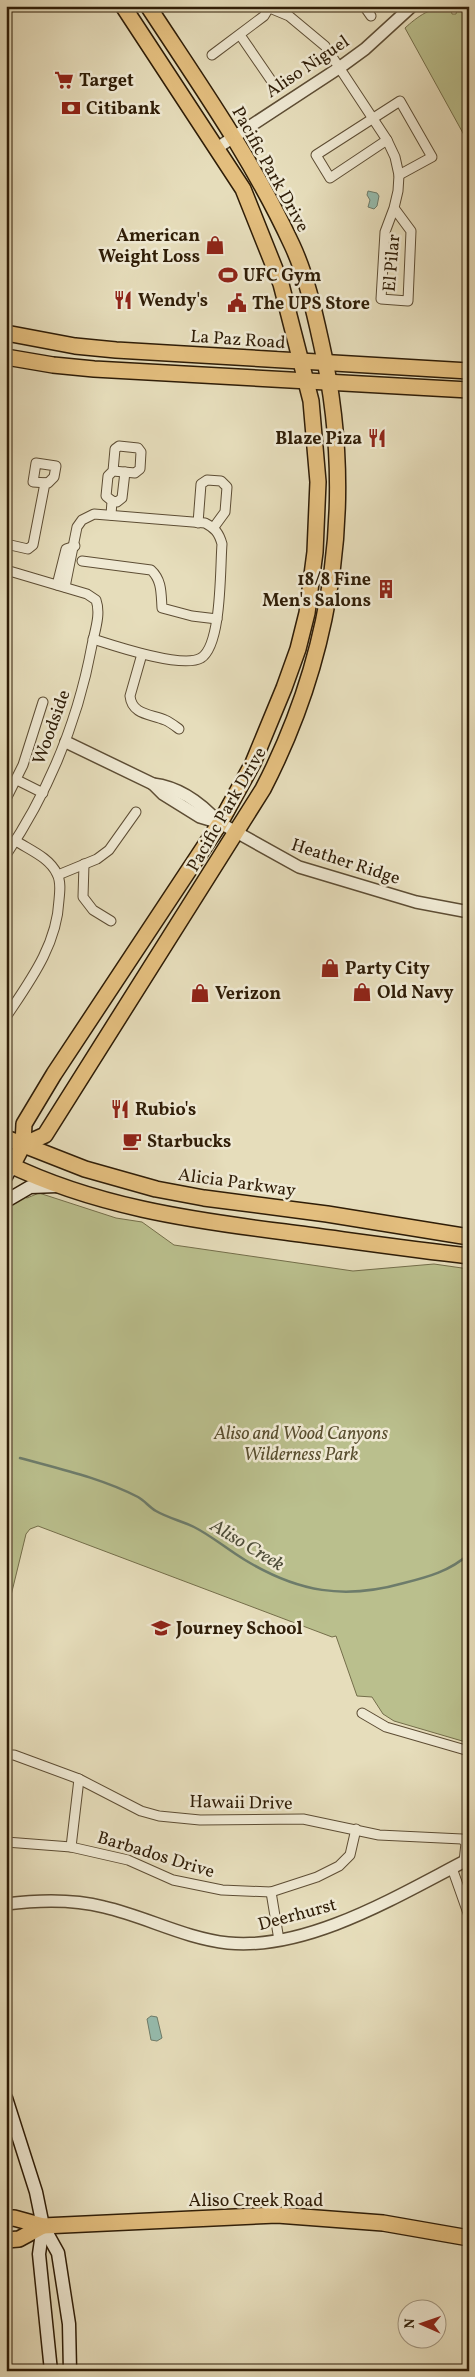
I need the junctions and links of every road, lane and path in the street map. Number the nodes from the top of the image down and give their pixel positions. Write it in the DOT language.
graph roads {
  1 [pos="123,6"];
  2 [pos="148,6"];
  3 [pos="364,6"];
  4 [pos="412,6"];
  5 [pos="268,7"];
  6 [pos="371,16"];
  7 [pos="240,35"];
  8 [pos="212,54"];
  9 [pos="339,68"];
  10 [pos="275,86"];
  11 [pos="372,119"];
  12 [pos="234,137"];
  13 [pos="386,140"];
  14 [pos="217,148"];
  15 [pos="399,175"];
  16 [pos="394,208"];
  17 [pos="6,333"];
  18 [pos="6,357"];
  19 [pos="301,362"];
  20 [pos="326,362"];
  21 [pos="469,370"];
  22 [pos="306,382"];
  23 [pos="330,382"];
  24 [pos="469,390"];
  25 [pos="113,471"];
  26 [pos="124,472"];
  27 [pos="44,483"];
  28 [pos="112,501"];
  29 [pos="111,515"];
  30 [pos="198,523"];
  31 [pos="214,527"];
  32 [pos="6,544"];
  33 [pos="315,552"];
  34 [pos="82,561"];
  35 [pos="6,570"];
  36 [pos="61,586"];
  37 [pos="217,619"];
  38 [pos="93,639"];
  39 [pos="320,640"];
  40 [pos="142,654"];
  41 [pos="43,702"];
  42 [pos="179,729"];
  43 [pos="66,742"];
  44 [pos="17,780"];
  45 [pos="43,793"];
  46 [pos="6,799"];
  47 [pos="136,812"];
  48 [pos="220,823"];
  49 [pos="237,833"];
  50 [pos="16,841"];
  51 [pos="6,856"];
  52 [pos="84,864"];
  53 [pos="58,874"];
  54 [pos="469,912"];
  55 [pos="111,921"];
  56 [pos="6,1017"];
  57 [pos="6,1138"];
  58 [pos="23,1145"];
  59 [pos="8,1169"];
  60 [pos="63,1186"];
  61 [pos="6,1201"];
  62 [pos="469,1237"];
  63 [pos="469,1256"];
  64 [pos="362,1713"];
  65 [pos="469,1751"];
  66 [pos="6,1755"];
  67 [pos="79,1779"];
  68 [pos="356,1829"];
  69 [pos="6,1842"];
  70 [pos="71,1847"];
  71 [pos="466,1860"];
  72 [pos="452,1868"];
  73 [pos="271,1892"];
  74 [pos="6,1904"];
  75 [pos="469,1916"];
  76 [pos="279,1940"];
  77 [pos="6,2098"];
  78 [pos="6,2218"];
  79 [pos="43,2226"];
  80 [pos="469,2238"];
  81 [pos="6,2240"];
  82 [pos="51,2371"];
  83 [pos="70,2371"];
  1 -- 14 [label="main road, Pacific Park Drive"];
  2 -- 12 [label="main road, Pacific Park Drive"];
  3 -- 6 [label="street"];
  4 -- 9 [label="street, Aliso Niguel"];
  5 -- 7 [label="street"];
  5 -- 9 [label="street, El Pilar"];
  7 -- 8 [label="street"];
  7 -- 10 [label="street"];
  9 -- 11 [label="street, El Pilar"];
  9 -- 12 [label="street, Aliso Niguel"];
  11 -- 13 [label="street, El Pilar"];
  11 -- 13 [label="street"];
  11 -- 15 [label="street"];
  12 -- 14 [label="street, Aliso Niguel"];
  12 -- 20 [label="main road, Pacific Park Drive"];
  13 -- 15 [label="street, El Pilar"];
  14 -- 19 [label="main road, Pacific Park Drive"];
  15 -- 16 [label="street, El Pilar"];
  16 -- 16 [label="street, El Pilar"];
  17 -- 19 [label="main road, La Paz Road"];
  18 -- 22 [label="main road"];
  19 -- 20 [label="main road, La Paz Road"];
  19 -- 22 [label="main road, Pacific Park Drive"];
  20 -- 21 [label="main road, La Paz Road"];
  20 -- 23 [label="main road, Pacific Park Drive"];
  22 -- 23 [label="main road"];
  22 -- 33 [label="main road, Pacific Park Drive"];
  23 -- 24 [label="main road"];
  23 -- 39 [label="main road, Pacific Park Drive"];
  25 -- 26 [label="street"];
  25 -- 26 [label="street"];
  25 -- 28 [label="street"];
  26 -- 28 [label="street"];
  27 -- 32 [label="street"];
  28 -- 29 [label="street"];
  29 -- 30 [label="street"];
  29 -- 36 [label="street"];
  30 -- 31 [label="street"];
  30 -- 31 [label="street"];
  31 -- 37 [label="street"];
  33 -- 39 [label="main road"];
  33 -- 48 [label="main road, Pacific Park Drive"];
  34 -- 37 [label="street"];
  35 -- 36 [label="street"];
  36 -- 38 [label="street, Woodside"];
  37 -- 40 [label="street"];
  38 -- 40 [label="street"];
  38 -- 43 [label="street, Woodside"];
  39 -- 49 [label="main road, Pacific Park Drive"];
  40 -- 42 [label="street"];
  41 -- 44 [label="street"];
  43 -- 45 [label="street, Woodside"];
  43 -- 48 [label="street, Heather Ridge"];
  44 -- 45 [label="street"];
  44 -- 46 [label="street"];
  45 -- 50 [label="street, Woodside"];
  47 -- 52 [label="street"];
  48 -- 49 [label="street, Heather Ridge"];
  48 -- 58 [label="main road, Pacific Park Drive"];
  49 -- 54 [label="street, Heather Ridge"];
  49 -- 58 [label="main road, Pacific Park Drive"];
  50 -- 51 [label="street, Woodside"];
  50 -- 53 [label="street"];
  52 -- 53 [label="street"];
  52 -- 55 [label="street"];
  53 -- 56 [label="street"];
  57 -- 58 [label="main road, Alicia Parkway"];
  58 -- 59 [label="main road, Pacific Park Drive"];
  58 -- 62 [label="main road, Alicia Parkway"];
  59 -- 60 [label="main road"];
  60 -- 61 [label="main road"];
  60 -- 63 [label="main road"];
  64 -- 65 [label="street"];
  66 -- 67 [label="street, Hawaii Drive"];
  67 -- 68 [label="street, Hawaii Drive"];
  67 -- 70 [label="street"];
  68 -- 71 [label="street, Hawaii Drive"];
  68 -- 73 [label="street, Barbados Drive"];
  69 -- 70 [label="street, Barbados Drive"];
  70 -- 73 [label="street, Barbados Drive"];
  71 -- 72 [label="street, Deerhurst"];
  72 -- 75 [label="street"];
  72 -- 76 [label="street, Deerhurst"];
  73 -- 76 [label="street"];
  74 -- 76 [label="street, Deerhurst"];
  77 -- 79 [label="main road"];
  78 -- 79 [label="main road, Aliso Creek Road"];
  79 -- 80 [label="main road, Aliso Creek Road"];
  79 -- 81 [label="main road, Aliso Creek Road"];
  79 -- 82 [label="main road"];
  79 -- 83 [label="main road"];
}
